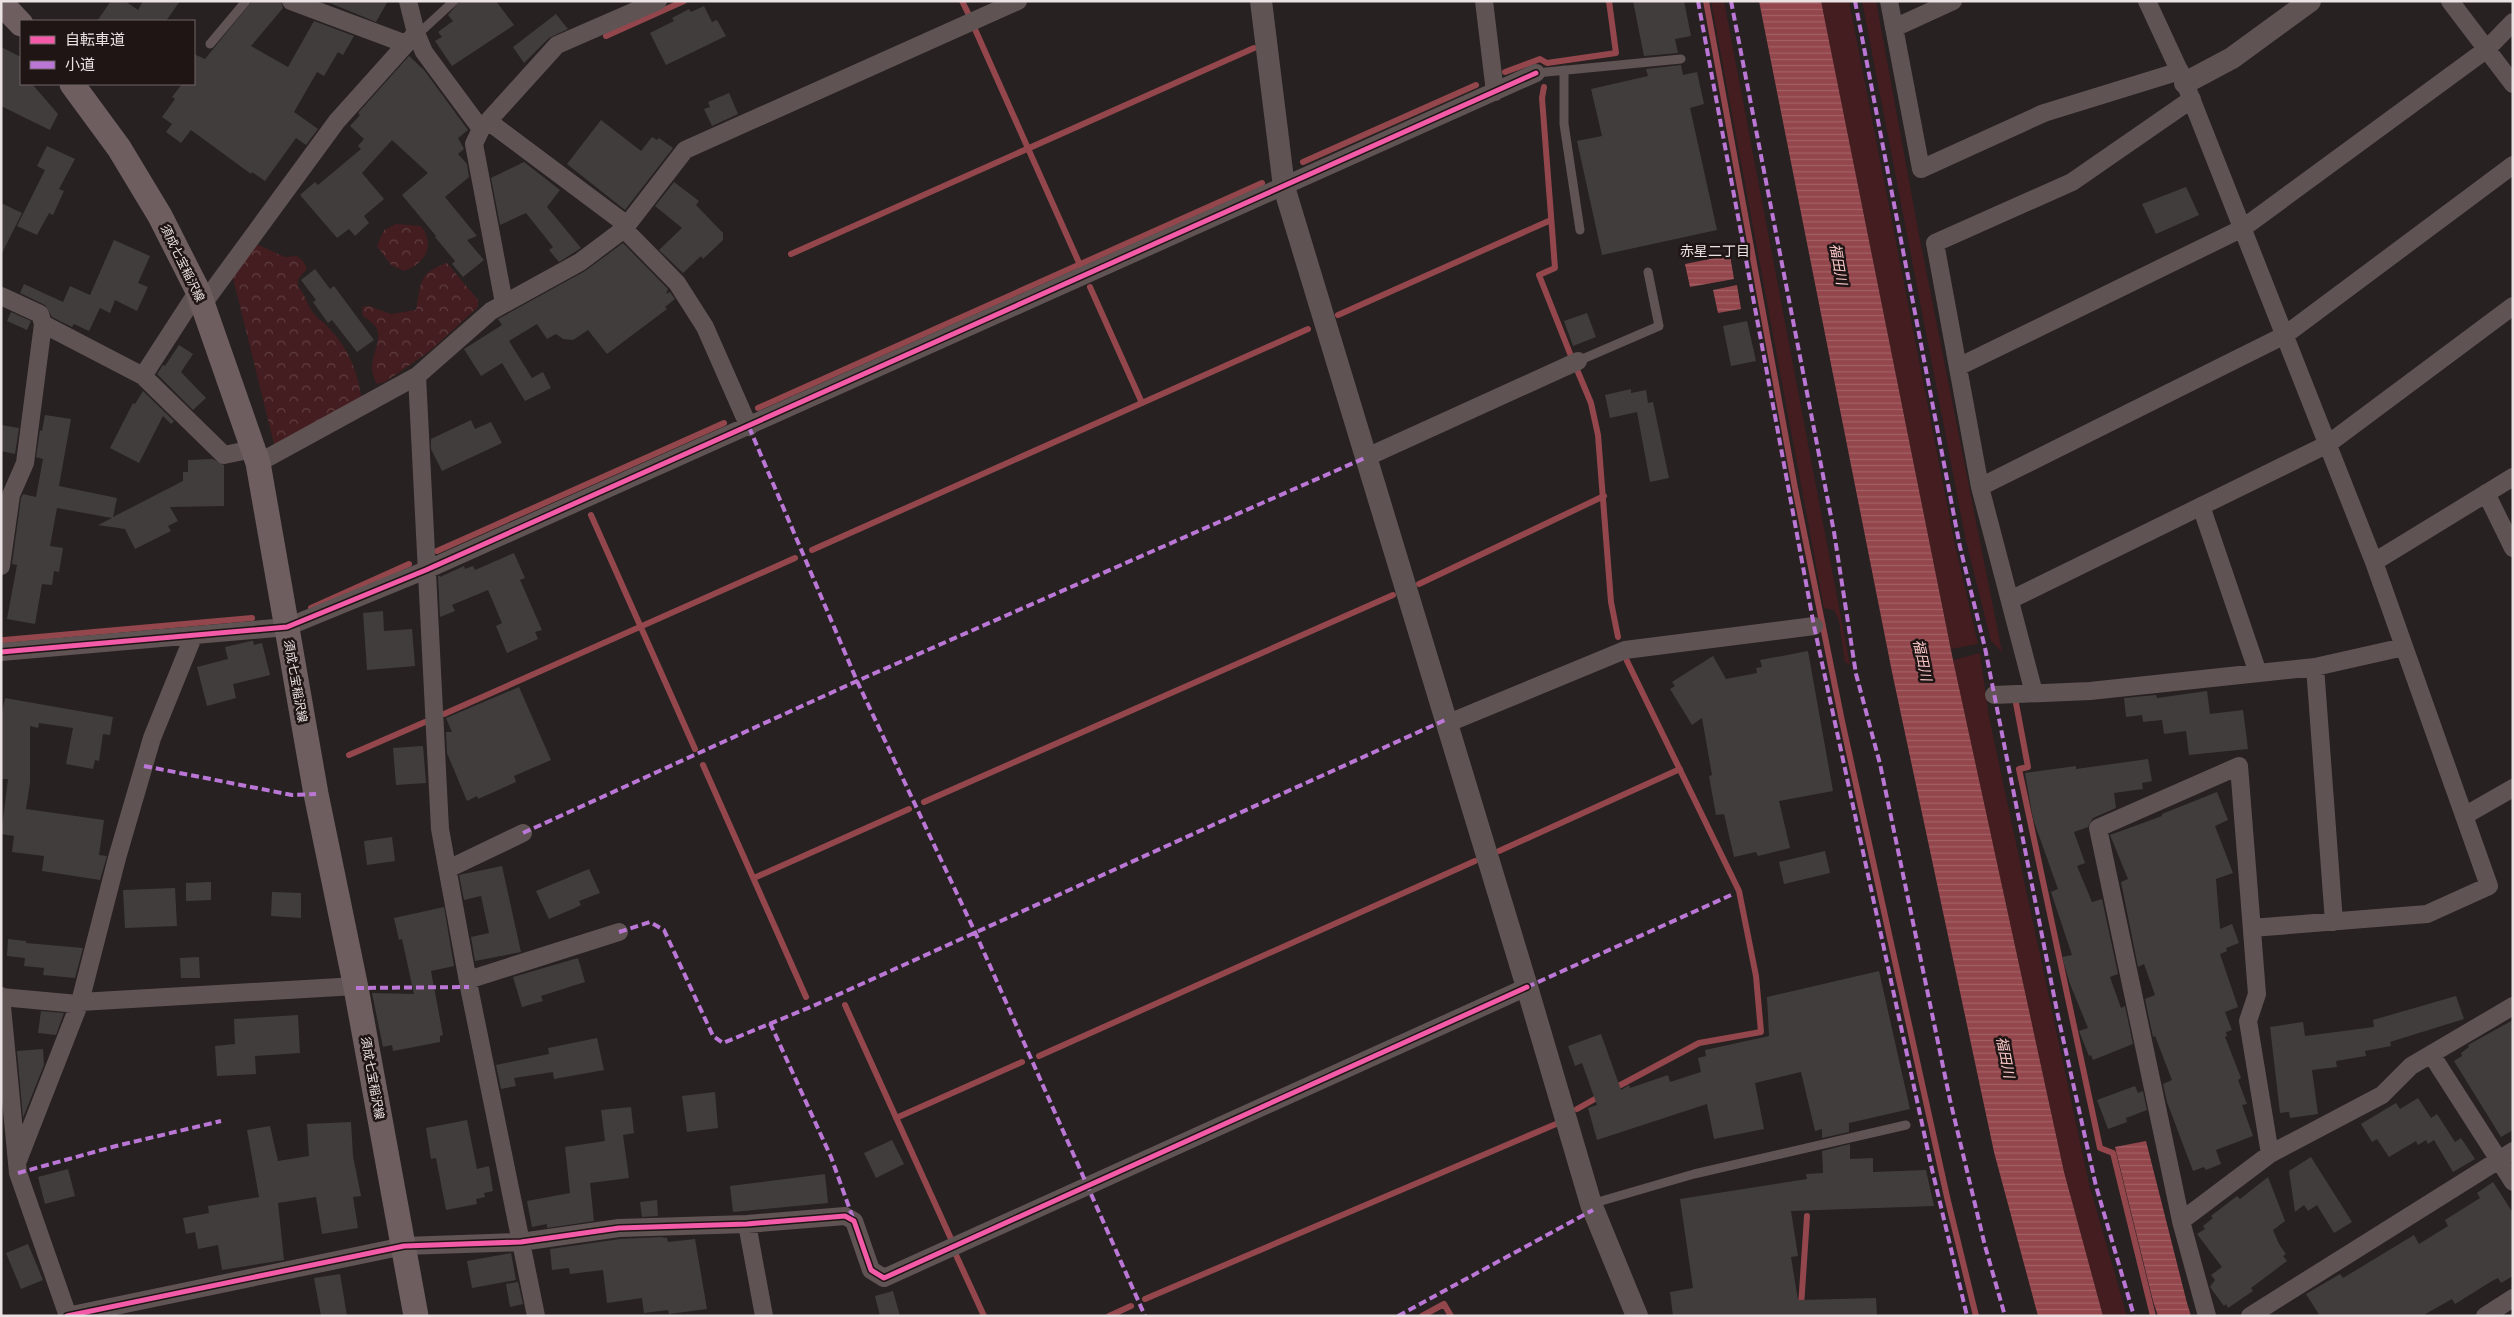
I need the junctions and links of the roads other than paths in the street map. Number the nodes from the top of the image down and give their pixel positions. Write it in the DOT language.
graph roads {
  1 [pos="246,1"];
  2 [pos="291,1"];
  3 [pos="408,1"];
  4 [pos="454,1"];
  5 [pos="658,1"];
  6 [pos="1018,1"];
  7 [pos="1261,1"];
  8 [pos="1484,1"];
  9 [pos="1889,1"];
  10 [pos="1953,1"];
  11 [pos="2147,1"];
  12 [pos="2310,1"];
  13 [pos="2450,1"];
  14 [pos="1,3"];
  15 [pos="2513,22"];
  16 [pos="20,23"];
  17 [pos="1894,28"];
  18 [pos="413,37"];
  19 [pos="210,44"];
  20 [pos="2487,49"];
  21 [pos="1681,59"];
  22 [pos="1564,70"];
  23 [pos="1536,73"];
  24 [pos="2186,84"];
  25 [pos="2513,84"];
  26 [pos="73,85"];
  27 [pos="1495,92"];
  28 [pos="484,125"];
  29 [pos="2513,166"];
  30 [pos="1284,187"];
  31 [pos="626,227"];
  32 [pos="2243,228"];
  33 [pos="1580,230"];
  34 [pos="1648,272"];
  35 [pos="1,296"];
  36 [pos="200,297"];
  37 [pos="504,303"];
  38 [pos="2513,306"];
  39 [pos="43,324"];
  40 [pos="2285,335"];
  41 [pos="1578,361"];
  42 [pos="1958,367"];
  43 [pos="143,376"];
  44 [pos="417,376"];
  45 [pos="749,426"];
  46 [pos="2328,444"];
  47 [pos="255,456"];
  48 [pos="1367,457"];
  49 [pos="2513,477"];
  50 [pos="1980,487"];
  51 [pos="2486,493"];
  52 [pos="6,495"];
  53 [pos="2201,506"];
  54 [pos="2513,548"];
  55 [pos="2374,562"];
  56 [pos="1,566"];
  57 [pos="426,570"];
  58 [pos="2010,600"];
  59 [pos="1814,626"];
  60 [pos="287,627"];
  61 [pos="193,636"];
  62 [pos="2404,647"];
  63 [pos="1,652"];
  64 [pos="2315,667"];
  65 [pos="2258,673"];
  66 [pos="2034,693"];
  67 [pos="1994,695"];
  68 [pos="1446,724"];
  69 [pos="2513,788"];
  70 [pos="2464,816"];
  71 [pos="523,833"];
  72 [pos="448,868"];
  73 [pos="2334,922"];
  74 [pos="2252,928"];
  75 [pos="619,932"];
  76 [pos="468,980"];
  77 [pos="356,986"];
  78 [pos="1528,987"];
  79 [pos="1,996"];
  80 [pos="79,1003"];
  81 [pos="2513,1006"];
  82 [pos="2431,1054"];
  83 [pos="1906,1125"];
  84 [pos="2270,1154"];
  85 [pos="2506,1156"];
  86 [pos="17,1163"];
  87 [pos="2513,1182"];
  88 [pos="1591,1204"];
  89 [pos="2181,1220"];
  90 [pos="747,1224"];
  91 [pos="521,1242"];
  92 [pos="404,1246"];
  93 [pos="2513,1298"];
  94 [pos="67,1316"];
  95 [pos="416,1316"];
  96 [pos="536,1316"];
  97 [pos="764,1316"];
  98 [pos="1637,1316"];
  99 [pos="2207,1316"];
  100 [pos="2250,1316"];
  101 [pos="2485,1316"];
  1 -- 19 [label="lane"];
  2 -- 18 [label="street"];
  3 -- 18 [label="street"];
  4 -- 18 [label="lane"];
  5 -- 28 [label="street"];
  6 -- 31 [label="street"];
  7 -- 30 [label="street"];
  8 -- 27 [label="street"];
  9 -- 17 [label="street"];
  10 -- 17 [label="street"];
  11 -- 24 [label="street"];
  12 -- 24 [label="street"];
  13 -- 20 [label="street"];
  14 -- 16 [label="main road"];
  15 -- 20 [label="street"];
  17 -- 24 [label="street"];
  18 -- 28 [label="street"];
  18 -- 36 [label="street"];
  20 -- 25 [label="street"];
  20 -- 32 [label="street"];
  21 -- 22 [label="lane"];
  22 -- 23 [label="lane"];
  22 -- 33 [label="lane"];
  23 -- 27 [label="street"];
  24 -- 32 [label="street"];
  24 -- 42 [label="street"];
  26 -- 36 [label="main road, 須成七宝稲沢線"];
  27 -- 30 [label="street"];
  28 -- 31 [label="street"];
  28 -- 37 [label="street"];
  29 -- 40 [label="street"];
  30 -- 45 [label="street"];
  30 -- 48 [label="street"];
  31 -- 37 [label="street"];
  31 -- 45 [label="street"];
  32 -- 40 [label="street"];
  32 -- 42 [label="street"];
  34 -- 41 [label="lane"];
  35 -- 39 [label="street"];
  36 -- 43 [label="street"];
  36 -- 47 [label="main road, 須成七宝稲沢線"];
  37 -- 44 [label="street"];
  38 -- 46 [label="street"];
  39 -- 43 [label="street"];
  39 -- 52 [label="street"];
  40 -- 46 [label="street"];
  40 -- 50 [label="street"];
  41 -- 48 [label="street"];
  42 -- 50 [label="street"];
  43 -- 47 [label="street"];
  44 -- 47 [label="street"];
  44 -- 57 [label="street"];
  45 -- 57 [label="street"];
  46 -- 53 [label="street"];
  46 -- 55 [label="street"];
  47 -- 60 [label="main road, 須成七宝稲沢線"];
  48 -- 68 [label="street"];
  49 -- 51 [label="street"];
  50 -- 58 [label="street"];
  51 -- 54 [label="street"];
  51 -- 55 [label="street"];
  52 -- 56 [label="street"];
  53 -- 58 [label="street"];
  53 -- 65 [label="street"];
  55 -- 62 [label="street"];
  57 -- 60 [label="street"];
  57 -- 72 [label="street"];
  58 -- 66 [label="street"];
  59 -- 68 [label="street"];
  60 -- 61 [label="street"];
  60 -- 77 [label="main road, 須成七宝稲沢線"];
  61 -- 63 [label="street"];
  61 -- 80 [label="street"];
  62 -- 64 [label="street"];
  62 -- 70 [label="street"];
  64 -- 65 [label="street"];
  64 -- 73 [label="street"];
  65 -- 66 [label="street"];
  66 -- 67 [label="street"];
  68 -- 78 [label="street"];
  69 -- 70 [label="street"];
  70 -- 73 [label="street"];
  71 -- 72 [label="street"];
  72 -- 76 [label="street"];
  73 -- 74 [label="street"];
  74 -- 84 [label="street"];
  74 -- 89 [label="street"];
  75 -- 76 [label="street"];
  76 -- 91 [label="street"];
  77 -- 80 [label="street"];
  77 -- 92 [label="main road, 須成七宝稲沢線"];
  78 -- 88 [label="street"];
  78 -- 90 [label="street"];
  79 -- 80 [label="street"];
  79 -- 86 [label="street"];
  80 -- 86 [label="street"];
  81 -- 82 [label="street"];
  82 -- 84 [label="street"];
  82 -- 85 [label="street"];
  83 -- 88 [label="lane"];
  84 -- 89 [label="street"];
  85 -- 87 [label="street"];
  85 -- 100 [label="street"];
  86 -- 94 [label="street"];
  88 -- 98 [label="street"];
  89 -- 99 [label="street"];
  90 -- 91 [label="street"];
  90 -- 97 [label="street"];
  91 -- 92 [label="street"];
  91 -- 96 [label="street"];
  92 -- 94 [label="street"];
  92 -- 95 [label="main road, 須成七宝稲沢線"];
  93 -- 101 [label="street"];
}
